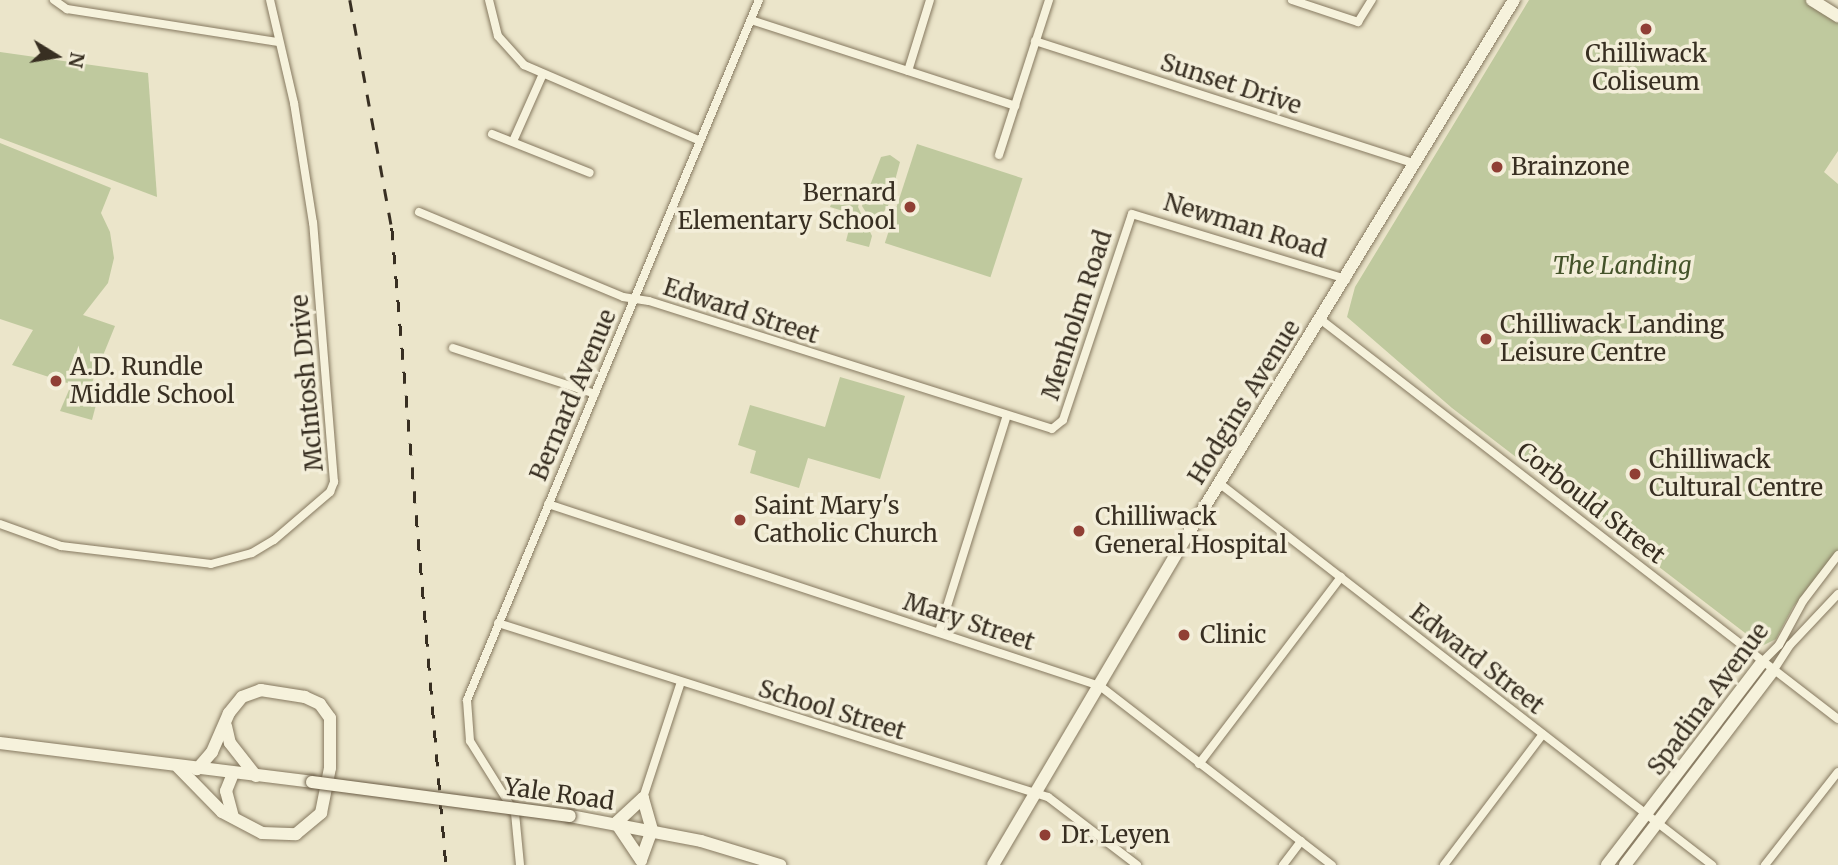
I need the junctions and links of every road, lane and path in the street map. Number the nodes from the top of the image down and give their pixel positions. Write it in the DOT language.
graph roads {
  1 [pos="54,0"];
  2 [pos="270,0"];
  3 [pos="489,0"];
  4 [pos="759,0"];
  5 [pos="930,0"];
  6 [pos="1049,0"];
  7 [pos="1292,0"];
  8 [pos="1372,0"];
  9 [pos="1514,0"];
  10 [pos="1812,0"];
  11 [pos="1838,16"];
  12 [pos="751,20"];
  13 [pos="1035,41"];
  14 [pos="278,42"];
  15 [pos="908,71"];
  16 [pos="542,76"];
  17 [pos="1015,106"];
  18 [pos="492,134"];
  19 [pos="514,139"];
  20 [pos="698,140"];
  21 [pos="999,155"];
  22 [pos="1416,164"];
  23 [pos="590,173"];
  24 [pos="419,212"];
  25 [pos="1132,214"];
  26 [pos="1346,279"];
  27 [pos="634,298"];
  28 [pos="1320,319"];
  29 [pos="453,348"];
  30 [pos="595,394"];
  31 [pos="1007,415"];
  32 [pos="1057,427"];
  33 [pos="1219,483"];
  34 [pos="548,504"];
  35 [pos="0,524"];
  36 [pos="1838,555"];
  37 [pos="1341,577"];
  38 [pos="1838,594"];
  39 [pos="498,623"];
  40 [pos="939,632"];
  41 [pos="1762,662"];
  42 [pos="1773,671"];
  43 [pos="681,682"];
  44 [pos="1100,686"];
  45 [pos="1838,719"];
  46 [pos="226,726"];
  47 [pos="1543,734"];
  48 [pos="0,743"];
  49 [pos="1199,764"];
  50 [pos="178,767"];
  51 [pos="197,769"];
  52 [pos="1838,772"];
  53 [pos="233,774"];
  54 [pos="256,776"];
  55 [pos="1034,792"];
  56 [pos="643,798"];
  57 [pos="1646,814"];
  58 [pos="233,817"];
  59 [pos="1657,822"];
  60 [pos="616,823"];
  61 [pos="652,830"];
  62 [pos="1301,841"];
  63 [pos="641,863"];
  64 [pos="520,865"];
  65 [pos="780,865"];
  66 [pos="993,865"];
  67 [pos="1137,865"];
  68 [pos="1283,865"];
  69 [pos="1332,865"];
  70 [pos="1444,865"];
  71 [pos="1607,865"];
  72 [pos="1625,865"];
  73 [pos="1712,865"];
  74 [pos="1765,865"];
  1 -- 14 [label="street"];
  2 -- 14 [label="street, McIntosh Drive"];
  3 -- 16 [label="street"];
  4 -- 12 [label="street, Bernard Avenue"];
  5 -- 15 [label="street"];
  6 -- 13 [label="street"];
  7 -- 8 [label="street"];
  9 -- 22 [label="street, Hodgins Avenue"];
  10 -- 11 [label="street"];
  12 -- 15 [label="street"];
  12 -- 20 [label="street, Bernard Avenue"];
  13 -- 17 [label="street"];
  13 -- 22 [label="street, Sunset Drive"];
  14 -- 35 [label="street, McIntosh Drive"];
  15 -- 17 [label="street"];
  16 -- 19 [label="street"];
  16 -- 20 [label="street"];
  17 -- 21 [label="street"];
  18 -- 19 [label="street"];
  19 -- 23 [label="street"];
  20 -- 27 [label="street, Bernard Avenue"];
  22 -- 26 [label="street, Hodgins Avenue"];
  24 -- 27 [label="street, Edward Street"];
  25 -- 26 [label="street, Newman Road"];
  25 -- 32 [label="street, Menholm Road"];
  26 -- 28 [label="street, Hodgins Avenue"];
  27 -- 30 [label="street, Bernard Avenue"];
  27 -- 31 [label="street, Edward Street"];
  28 -- 33 [label="street, Hodgins Avenue"];
  28 -- 41 [label="street, Corbould Street"];
  29 -- 30 [label="street"];
  30 -- 34 [label="street, Bernard Avenue"];
  31 -- 32 [label="street, Edward Street"];
  31 -- 40 [label="street, Menholm Road"];
  33 -- 37 [label="street, Edward Street"];
  33 -- 44 [label="street, Hodgins Avenue"];
  34 -- 39 [label="street, Bernard Avenue"];
  34 -- 40 [label="street, Mary Street"];
  36 -- 41 [label="street, Spadina Avenue"];
  37 -- 47 [label="street, Edward Street"];
  37 -- 49 [label="street"];
  38 -- 42 [label="street, Spadina Avenue"];
  39 -- 43 [label="street, School Street"];
  39 -- 64 [label="street, Bernard Avenue"];
  40 -- 44 [label="street, Mary Street"];
  41 -- 42 [label="street, Corbould Street"];
  41 -- 57 [label="street, Spadina Avenue"];
  42 -- 45 [label="street, Corbould Street"];
  42 -- 59 [label="street, Spadina Avenue"];
  43 -- 55 [label="street, School Street"];
  43 -- 56 [label="street"];
  44 -- 49 [label="street, Mary Street"];
  44 -- 55 [label="street, Hodgins Avenue"];
  46 -- 51 [label="street"];
  46 -- 54 [label="street"];
  46 -- 58 [label="street"];
  47 -- 57 [label="street, Edward Street"];
  47 -- 70 [label="street"];
  48 -- 50 [label="street, Yale Road"];
  49 -- 62 [label="street, Mary Street"];
  50 -- 51 [label="street, Yale Road"];
  50 -- 58 [label="street"];
  51 -- 53 [label="street, Yale Road"];
  52 -- 74 [label="street"];
  53 -- 54 [label="street, Yale Road"];
  53 -- 58 [label="street"];
  54 -- 60 [label="street, Yale Road, bridge"];
  55 -- 66 [label="street, Hodgins Avenue"];
  55 -- 67 [label="street, School Street"];
  56 -- 60 [label="street"];
  56 -- 61 [label="street"];
  57 -- 59 [label="street, Edward Street"];
  57 -- 71 [label="street, Spadina Avenue"];
  59 -- 72 [label="street, Spadina Avenue"];
  59 -- 73 [label="street, Edward Street"];
  60 -- 61 [label="street, Yale Road"];
  60 -- 63 [label="street"];
  61 -- 63 [label="street"];
  61 -- 65 [label="street, Yale Road"];
  62 -- 68 [label="street"];
  62 -- 69 [label="street, Mary Street"];
}
